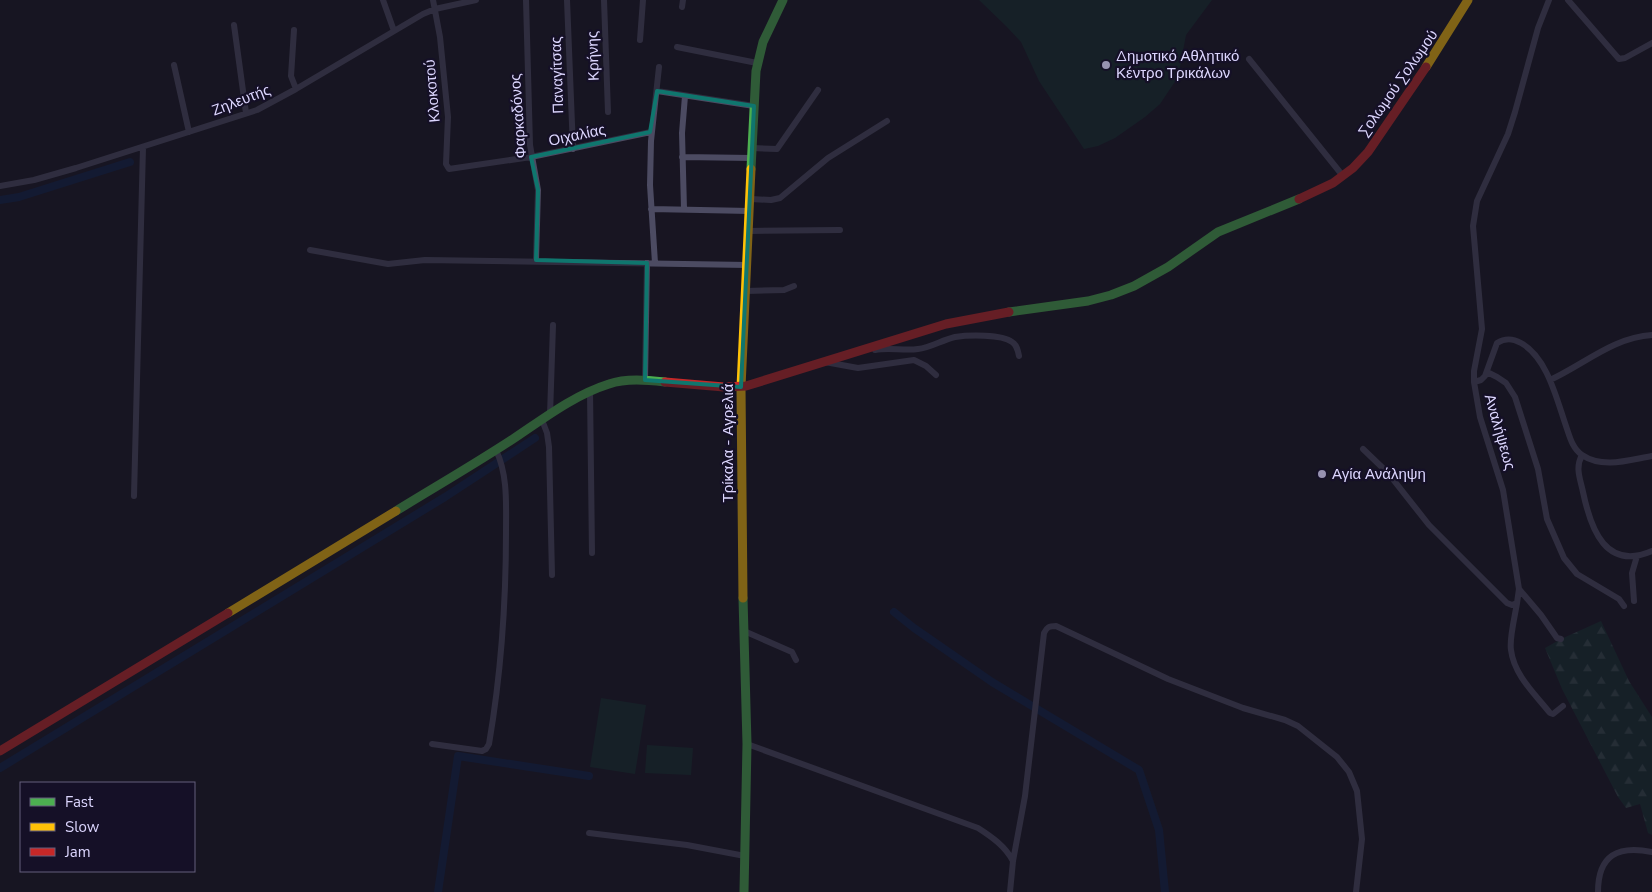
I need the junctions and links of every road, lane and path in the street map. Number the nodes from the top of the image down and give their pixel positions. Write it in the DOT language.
graph roads {
  1 [pos="382,0"];
  2 [pos="433,0"];
  3 [pos="476,0"];
  4 [pos="526,0"];
  5 [pos="567,0"];
  6 [pos="604,0"];
  7 [pos="644,0"];
  8 [pos="783,0"];
  9 [pos="1468,0"];
  10 [pos="1549,0"];
  11 [pos="1568,0"];
  12 [pos="435,9"];
  13 [pos="234,25"];
  14 [pos="294,30"];
  15 [pos="394,31"];
  16 [pos="640,40"];
  17 [pos="1652,43"];
  18 [pos="677,47"];
  19 [pos="1249,59"];
  20 [pos="757,62"];
  21 [pos="174,65"];
  22 [pos="659,67"];
  23 [pos="296,89"];
  24 [pos="818,90"];
  25 [pos="656,91"];
  26 [pos="685,96"];
  27 [pos="754,106"];
  28 [pos="608,112"];
  29 [pos="246,113"];
  30 [pos="887,121"];
  31 [pos="189,132"];
  32 [pos="651,132"];
  33 [pos="143,147"];
  34 [pos="752,148"];
  35 [pos="573,149"];
  36 [pos="531,157"];
  37 [pos="682,157"];
  38 [pos="752,158"];
  39 [pos="449,169"];
  40 [pos="1343,176"];
  41 [pos="0,186"];
  42 [pos="751,199"];
  43 [pos="652,209"];
  44 [pos="684,209"];
  45 [pos="750,211"];
  46 [pos="840,230"];
  47 [pos="749,231"];
  48 [pos="310,250"];
  49 [pos="536,260"];
  50 [pos="647,263"];
  51 [pos="655,263"];
  52 [pos="748,265"];
  53 [pos="794,286"];
  54 [pos="746,291"];
  55 [pos="553,324"];
  56 [pos="1652,335"];
  57 [pos="859,350"];
  58 [pos="1019,356"];
  59 [pos="824,362"];
  60 [pos="1487,372"];
  61 [pos="936,375"];
  62 [pos="645,380"];
  63 [pos="1550,380"];
  64 [pos="1474,382"];
  65 [pos="741,387"];
  66 [pos="590,391"];
  67 [pos="546,418"];
  68 [pos="1363,450"];
  69 [pos="498,453"];
  70 [pos="1582,455"];
  71 [pos="1652,456"];
  72 [pos="134,496"];
  73 [pos="1652,551"];
  74 [pos="592,553"];
  75 [pos="1637,556"];
  76 [pos="552,575"];
  77 [pos="1519,589"];
  78 [pos="1634,601"];
  79 [pos="1517,603"];
  80 [pos="1624,606"];
  81 [pos="744,631"];
  82 [pos="1561,639"];
  83 [pos="796,660"];
  84 [pos="1563,706"];
  85 [pos="432,744"];
  86 [pos="747,744"];
  87 [pos="0,751"];
  88 [pos="589,833"];
  89 [pos="1652,852"];
  90 [pos="745,856"];
  91 [pos="1013,861"];
  92 [pos="744,892"];
  93 [pos="1010,892"];
  94 [pos="1356,892"];
  95 [pos="1598,892"];
  1 -- 15 [label="street"];
  2 -- 12 [label="street, Κλοκοτού"];
  3 -- 12 [label="street, Ζηλευτής"];
  4 -- 36 [label="street, Φαρκαδόνος"];
  5 -- 35 [label="street, Παναγίτσας"];
  6 -- 28 [label="street, Κρήνης"];
  7 -- 16 [label="street"];
  8 -- 20 [label="street, Τρίκαλα - Αγρελιά"];
  9 -- 40 [label="street, Σολωμού Σολωμού"];
  10 -- 64 [label="street, Αναλήψεως"];
  11 -- 17 [label="street"];
  12 -- 15 [label="street, Ζηλευτής"];
  12 -- 39 [label="street, Κλοκοτού"];
  13 -- 29 [label="street"];
  14 -- 23 [label="street"];
  15 -- 23 [label="street, Ζηλευτής"];
  18 -- 20 [label="street"];
  19 -- 40 [label="street"];
  20 -- 27 [label="street, Τρίκαλα - Αγρελιά"];
  21 -- 31 [label="street"];
  22 -- 25 [label="street"];
  23 -- 29 [label="street, Ζηλευτής"];
  24 -- 34 [label="street"];
  25 -- 26 [label="street"];
  25 -- 32 [label="street"];
  26 -- 27 [label="street"];
  26 -- 37 [label="street"];
  27 -- 34 [label="street, Τρίκαλα - Αγρελιά"];
  29 -- 31 [label="street, Ζηλευτής"];
  30 -- 42 [label="street"];
  31 -- 33 [label="street, Ζηλευτής"];
  32 -- 35 [label="street, Οιχαλίας"];
  32 -- 43 [label="street"];
  33 -- 41 [label="street, Ζηλευτής"];
  33 -- 72 [label="street"];
  34 -- 38 [label="street, Τρίκαλα - Αγρελιά"];
  35 -- 36 [label="street, Οιχαλίας"];
  36 -- 39 [label="street, Οιχαλίας"];
  36 -- 49 [label="street, Φαρκαδόνος"];
  37 -- 38 [label="street"];
  37 -- 44 [label="street"];
  38 -- 42 [label="street, Τρίκαλα - Αγρελιά"];
  40 -- 57 [label="street, Σολωμού Σολωμού"];
  42 -- 45 [label="street, Τρίκαλα - Αγρελιά"];
  43 -- 44 [label="street"];
  43 -- 51 [label="street"];
  44 -- 45 [label="street"];
  45 -- 47 [label="street, Τρίκαλα - Αγρελιά"];
  46 -- 47 [label="street"];
  47 -- 52 [label="street, Τρίκαλα - Αγρελιά"];
  48 -- 49 [label="street"];
  49 -- 50 [label="street"];
  50 -- 51 [label="street"];
  50 -- 62 [label="street"];
  51 -- 52 [label="street"];
  52 -- 54 [label="street, Τρίκαλα - Αγρελιά"];
  53 -- 54 [label="street"];
  54 -- 65 [label="street, Τρίκαλα - Αγρελιά"];
  55 -- 67 [label="street"];
  56 -- 63 [label="street"];
  57 -- 58 [label="street"];
  57 -- 59 [label="street, Σολωμού Σολωμού"];
  59 -- 61 [label="street"];
  59 -- 65 [label="street, Σολωμού Σολωμού"];
  60 -- 63 [label="street"];
  60 -- 64 [label="street"];
  60 -- 80 [label="street"];
  62 -- 65 [label="street"];
  62 -- 66 [label="street"];
  63 -- 70 [label="street"];
  64 -- 77 [label="street, Αναλήψεως"];
  65 -- 81 [label="street, Τρίκαλα - Αγρελιά"];
  66 -- 67 [label="street"];
  66 -- 74 [label="street"];
  67 -- 69 [label="street"];
  67 -- 76 [label="street"];
  68 -- 79 [label="street"];
  69 -- 85 [label="street"];
  69 -- 87 [label="street"];
  70 -- 71 [label="street"];
  70 -- 75 [label="street"];
  73 -- 75 [label="street"];
  75 -- 78 [label="street"];
  77 -- 79 [label="street, Αναλήψεως"];
  77 -- 82 [label="street"];
  79 -- 84 [label="street, Αναλήψεως"];
  81 -- 83 [label="street"];
  81 -- 86 [label="street, Τρίκαλα - Αγρελιά"];
  86 -- 90 [label="street, Τρίκαλα - Αγρελιά"];
  86 -- 91 [label="street"];
  88 -- 90 [label="street"];
  89 -- 95 [label="street"];
  90 -- 92 [label="street, Τρίκαλα - Αγρελιά"];
  91 -- 93 [label="street"];
  91 -- 94 [label="street"];
}
